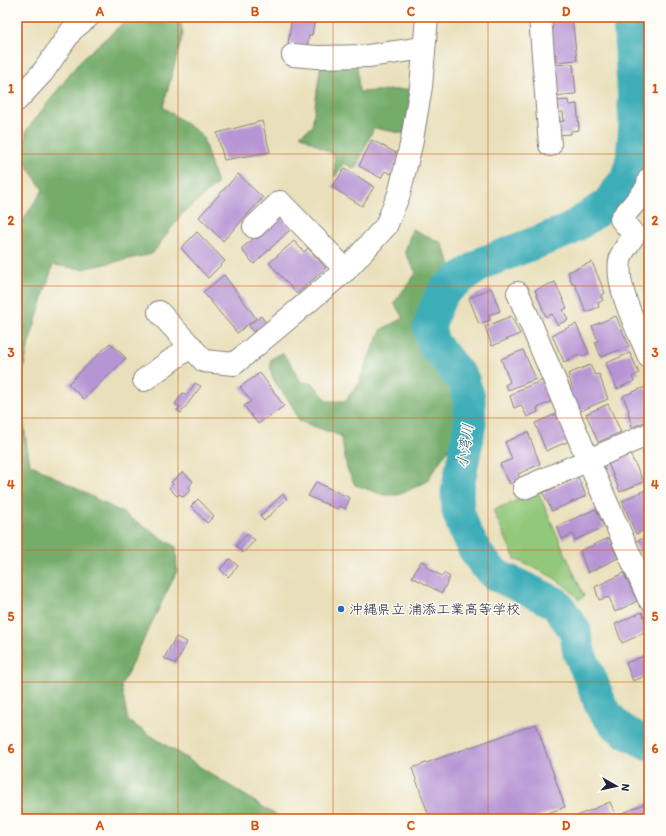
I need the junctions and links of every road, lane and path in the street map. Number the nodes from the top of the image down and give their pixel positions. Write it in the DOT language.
graph roads {
  1 [pos="88,17"];
  2 [pos="427,17"];
  3 [pos="540,17"];
  4 [pos="424,48"];
  5 [pos="293,55"];
  6 [pos="17,100"];
  7 [pos="550,145"];
  8 [pos="649,179"];
  9 [pos="254,227"];
  10 [pos="346,270"];
  11 [pos="518,293"];
  12 [pos="159,312"];
  13 [pos="191,346"];
  14 [pos="649,357"];
  15 [pos="144,380"];
  16 [pos="649,434"];
  17 [pos="588,460"];
  18 [pos="524,488"];
  19 [pos="649,599"];
  1 -- 6 [label="street"];
  2 -- 4 [label="street"];
  3 -- 7 [label="street"];
  4 -- 5 [label="street"];
  4 -- 10 [label="street"];
  8 -- 14 [label="street"];
  9 -- 10 [label="street"];
  10 -- 13 [label="street"];
  11 -- 17 [label="street"];
  12 -- 13 [label="street"];
  13 -- 15 [label="street"];
  16 -- 17 [label="street"];
  17 -- 18 [label="street"];
  17 -- 19 [label="street"];
}
